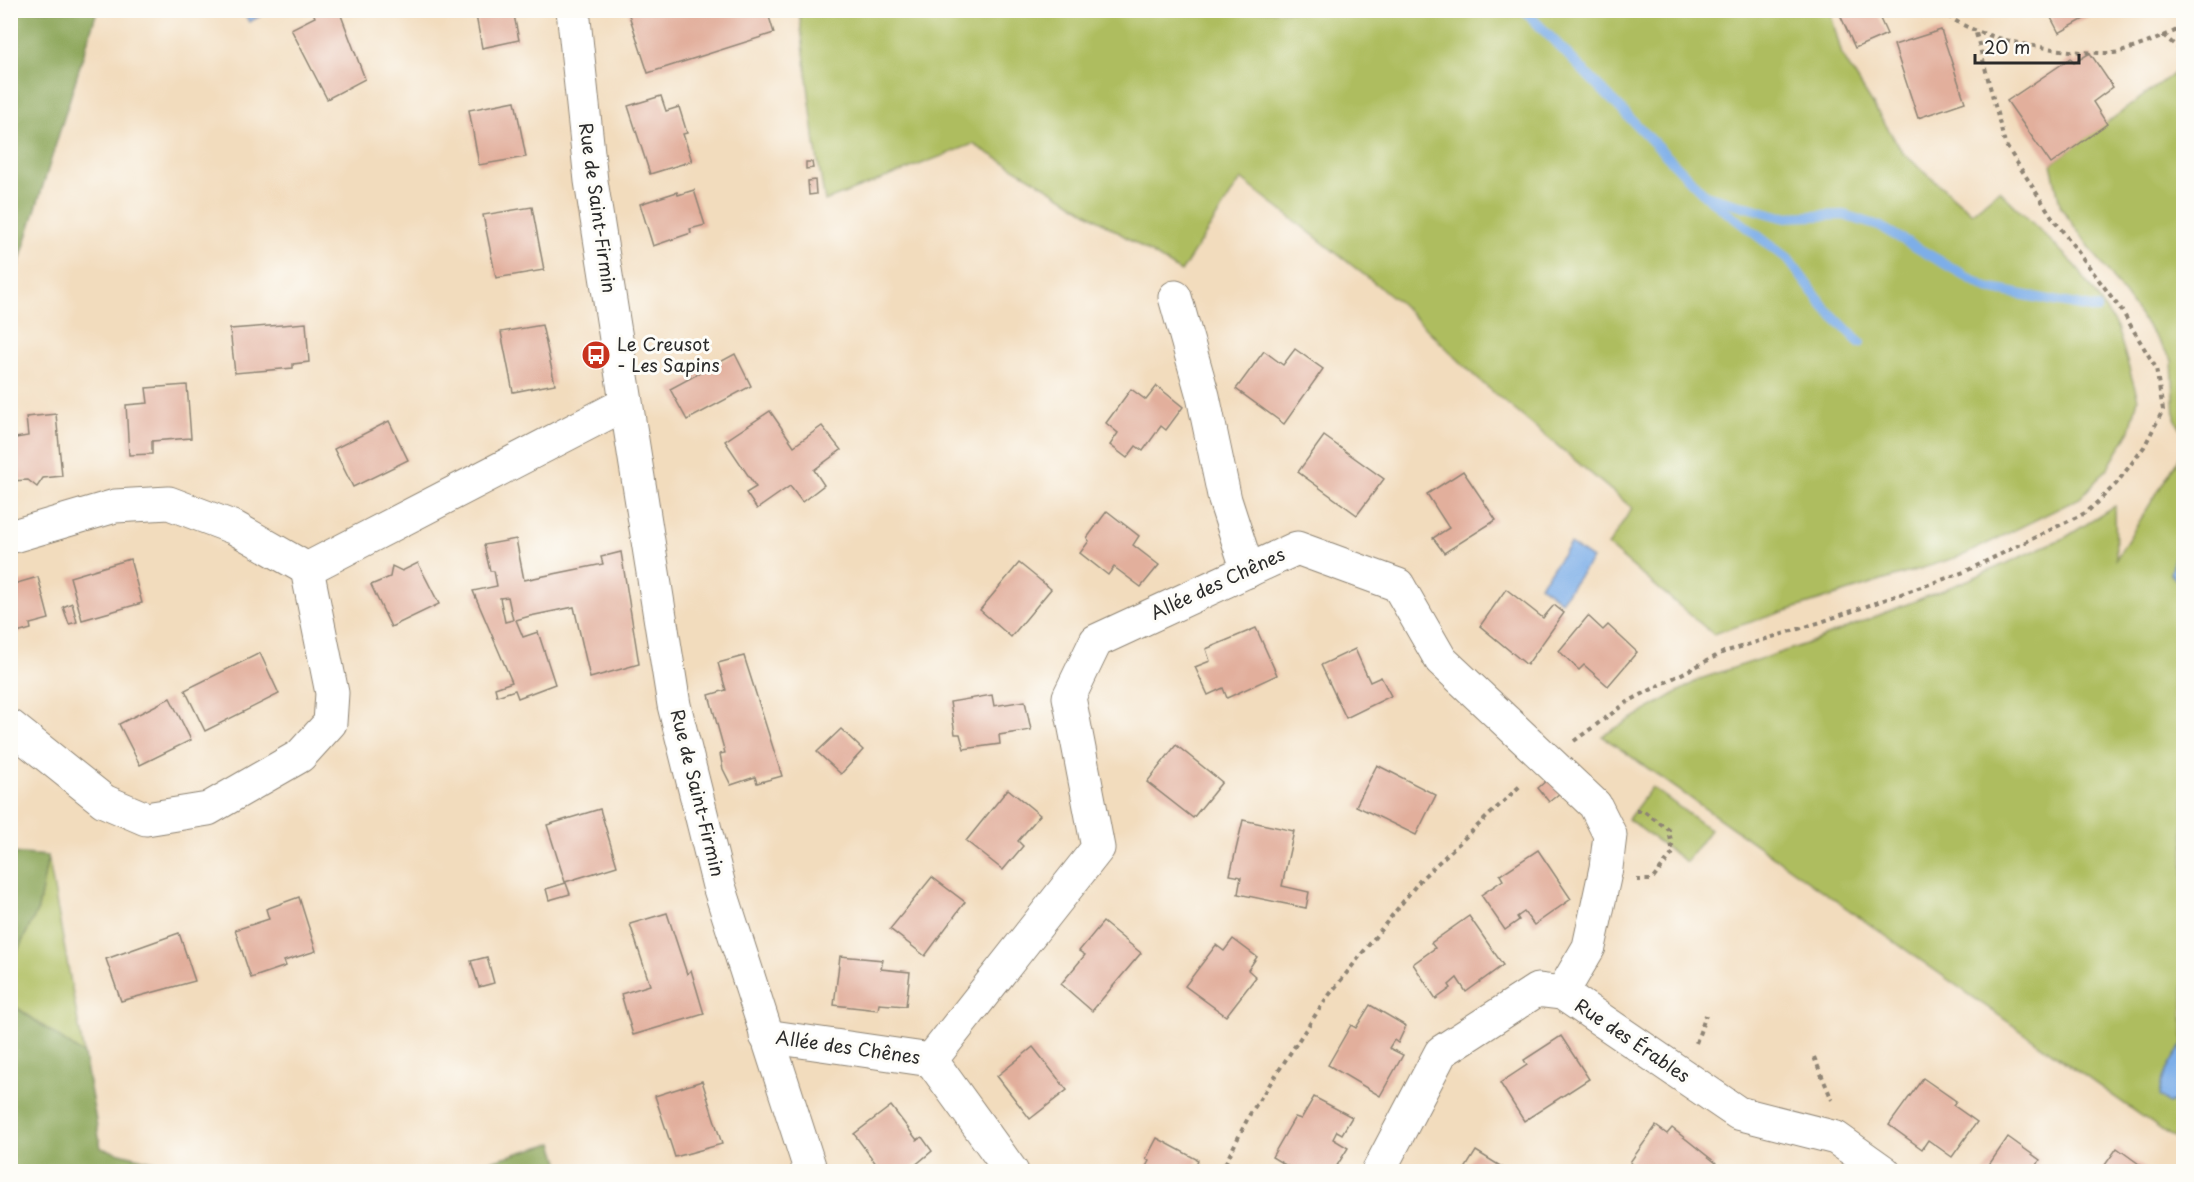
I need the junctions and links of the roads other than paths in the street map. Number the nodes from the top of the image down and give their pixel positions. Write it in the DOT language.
graph roads {
  1 [pos="573,10"];
  2 [pos="1175,297"];
  3 [pos="625,404"];
  4 [pos="10,537"];
  5 [pos="307,569"];
  6 [pos="1248,571"];
  7 [pos="10,726"];
  8 [pos="1562,993"];
  9 [pos="765,1036"];
  10 [pos="931,1060"];
  11 [pos="811,1172"];
  12 [pos="1012,1172"];
  13 [pos="1378,1172"];
  14 [pos="1884,1172"];
  1 -- 3 [label="street, Rue de Saint-Firmin"];
  2 -- 6 [label="street"];
  3 -- 5 [label="street"];
  3 -- 9 [label="street, Rue de Saint-Firmin"];
  4 -- 5 [label="street"];
  5 -- 7 [label="street"];
  6 -- 8 [label="street, Allée des Chênes"];
  6 -- 10 [label="street, Allée des Chênes"];
  8 -- 13 [label="street, Rue des Érables"];
  8 -- 14 [label="street, Rue des Érables"];
  9 -- 10 [label="street, Allée des Chênes"];
  9 -- 11 [label="street, Rue de Saint-Firmin"];
  10 -- 12 [label="street, Allée des Chênes"];
}
